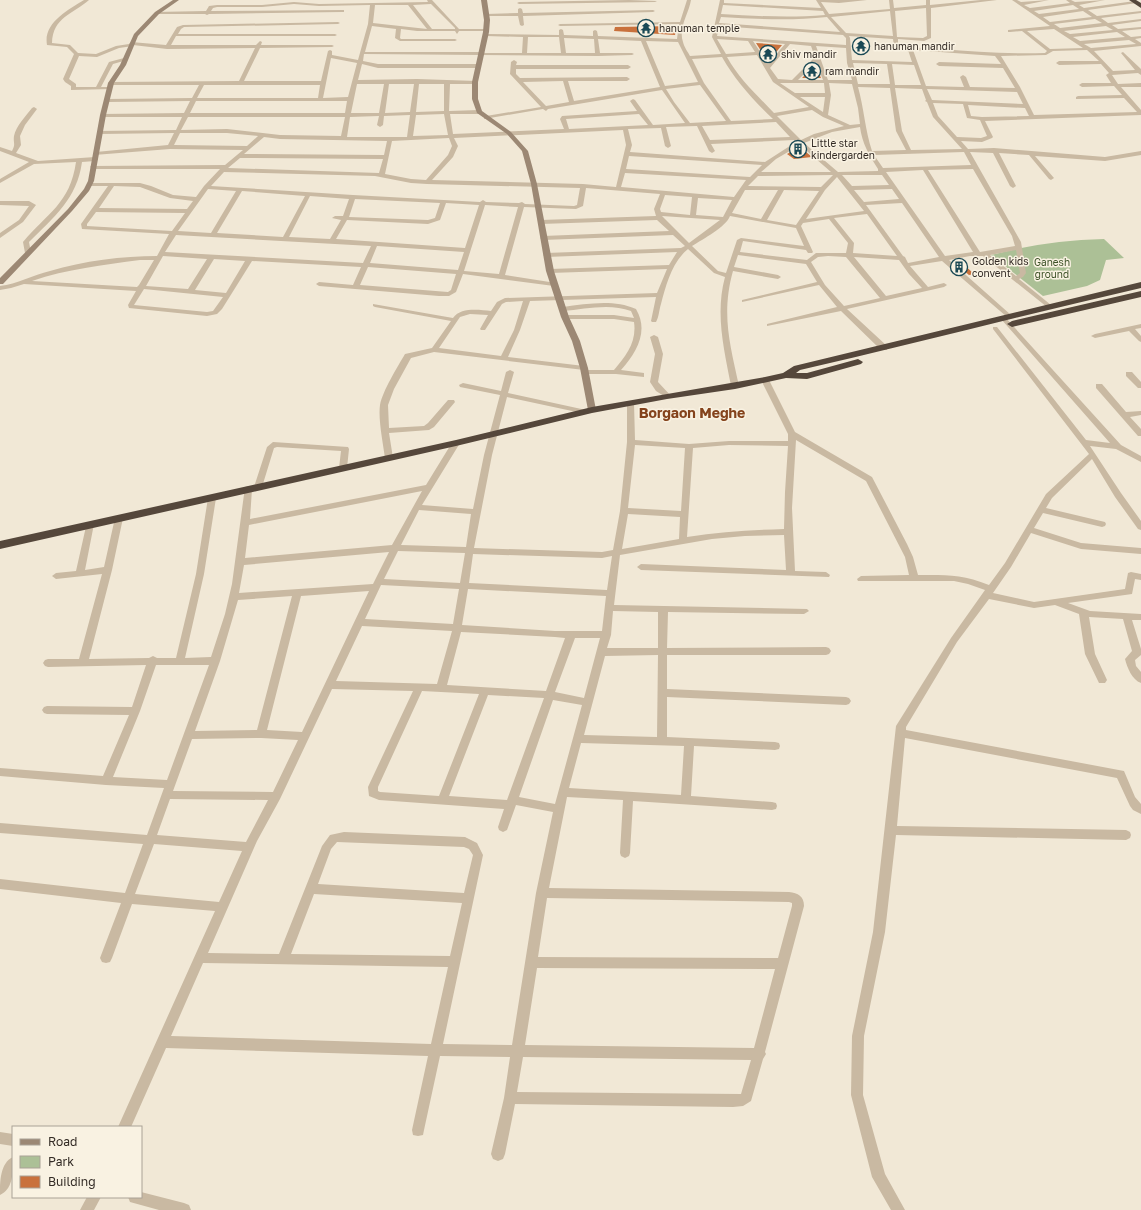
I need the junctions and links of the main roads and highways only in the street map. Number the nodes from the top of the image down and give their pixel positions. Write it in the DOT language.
graph roads {
  1 [pos="1141,285"];
  2 [pos="1141,294"];
  3 [pos="1007,319"];
  4 [pos="786,375"];
  5 [pos="0,545"];
  1 -- 3 [label="highway"];
  2 -- 3 [label="highway"];
  3 -- 4 [label="highway"];
  3 -- 4 [label="highway"];
  4 -- 5 [label="highway"];
}
